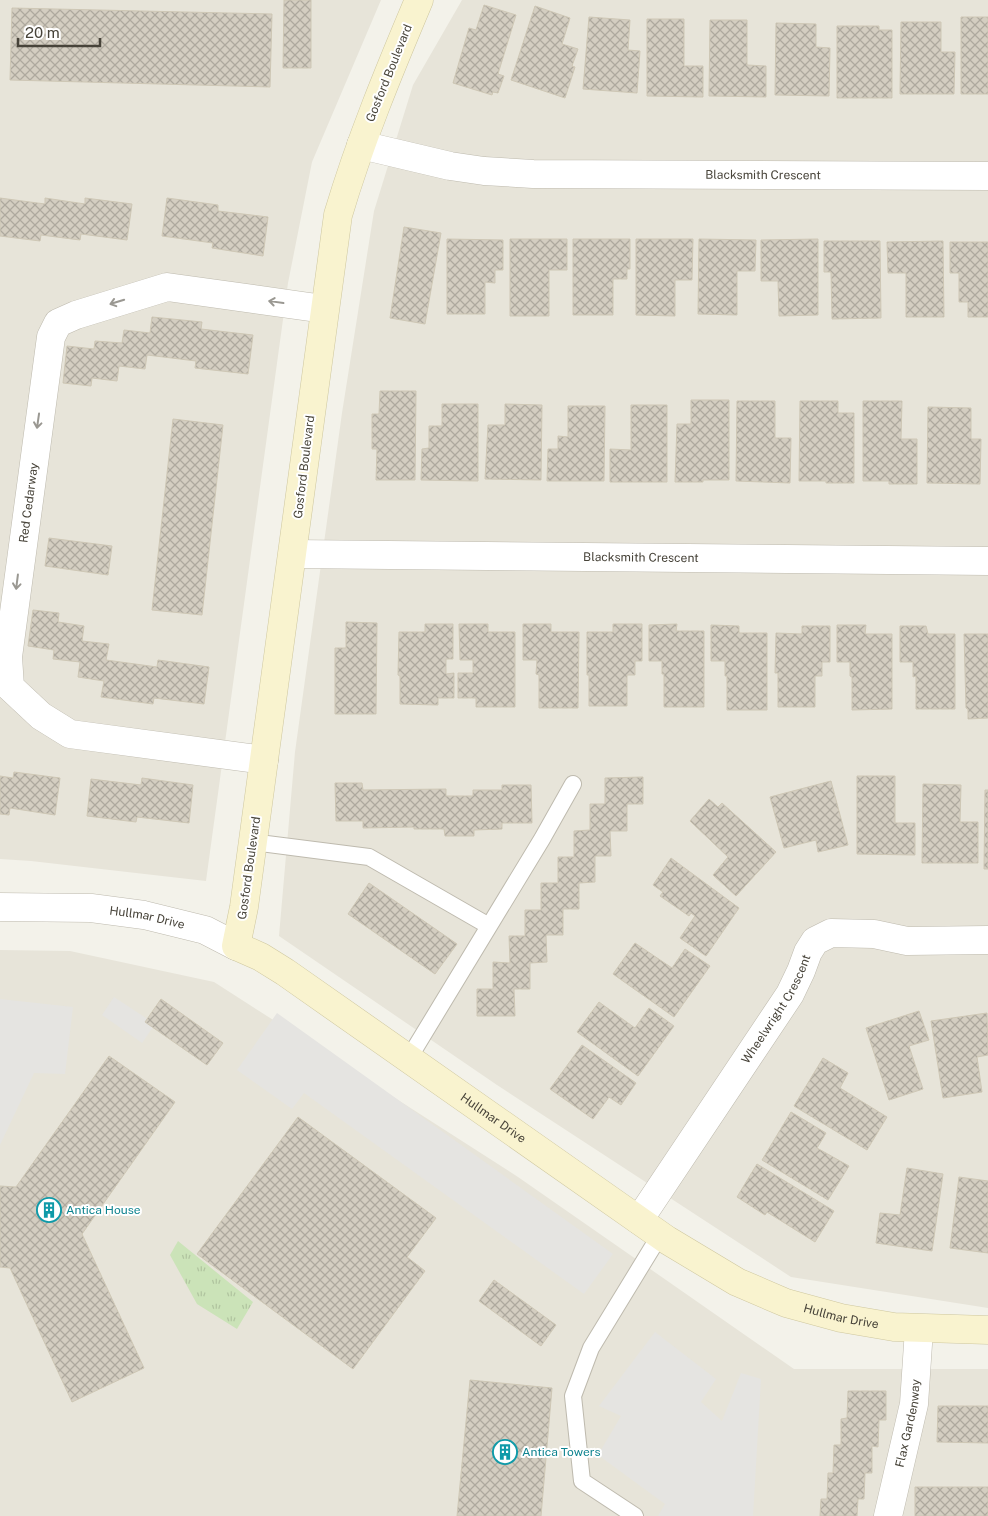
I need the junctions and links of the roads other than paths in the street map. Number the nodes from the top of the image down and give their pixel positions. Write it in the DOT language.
graph roads {
  1 [pos="419,0"];
  2 [pos="361,145"];
  3 [pos="988,176"];
  4 [pos="324,309"];
  5 [pos="293,554"];
  6 [pos="988,561"];
  7 [pos="264,760"];
  8 [pos="573,784"];
  9 [pos="252,842"];
  10 [pos="0,907"];
  11 [pos="489,926"];
  12 [pos="988,940"];
  13 [pos="236,946"];
  14 [pos="409,1058"];
  15 [pos="649,1228"];
  16 [pos="919,1329"];
  17 [pos="988,1330"];
  18 [pos="635,1516"];
  19 [pos="888,1516"];
  1 -- 2 [label="street, Gosford Boulevard"];
  2 -- 3 [label="street, Blacksmith Crescent"];
  2 -- 4 [label="street, Gosford Boulevard"];
  4 -- 5 [label="street, Gosford Boulevard"];
  4 -- 7 [label="street, Red Cedarway, one-way"];
  5 -- 6 [label="street, Blacksmith Crescent"];
  5 -- 7 [label="street, Gosford Boulevard"];
  7 -- 9 [label="street, Gosford Boulevard"];
  8 -- 11 [label="lane"];
  9 -- 11 [label="lane"];
  9 -- 13 [label="street, Gosford Boulevard"];
  10 -- 13 [label="street, Hullmar Drive"];
  11 -- 14 [label="lane"];
  12 -- 15 [label="street, Wheelwright Crescent"];
  13 -- 14 [label="street, Hullmar Drive"];
  14 -- 15 [label="street, Hullmar Drive"];
  15 -- 16 [label="street, Hullmar Drive"];
  15 -- 18 [label="lane"];
  16 -- 17 [label="street, Hullmar Drive"];
  16 -- 19 [label="street, Flax Gardenway"];
}
